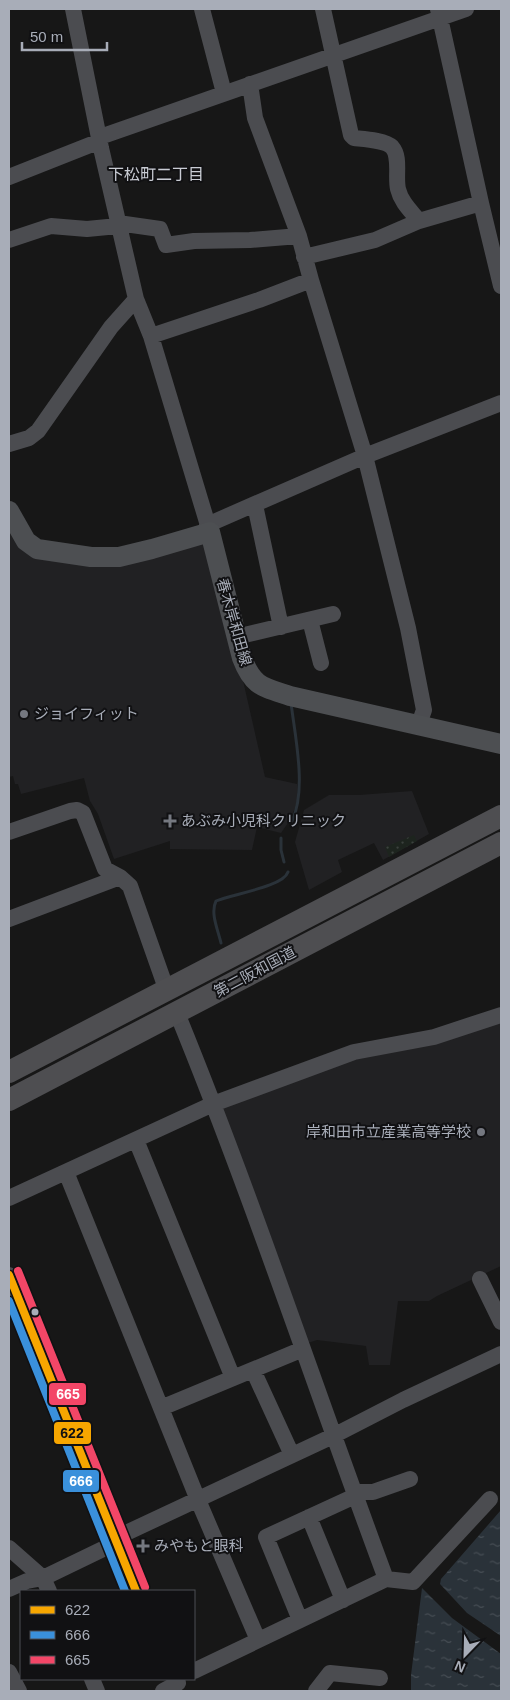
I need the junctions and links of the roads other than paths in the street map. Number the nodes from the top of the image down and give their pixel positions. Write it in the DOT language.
graph roads {
  1 [pos="73,9"];
  2 [pos="202,9"];
  3 [pos="323,9"];
  4 [pos="466,9"];
  5 [pos="439,13"];
  6 [pos="334,55"];
  7 [pos="250,84"];
  8 [pos="224,93"];
  9 [pos="100,139"];
  10 [pos="9,177"];
  11 [pos="481,203"];
  12 [pos="419,221"];
  13 [pos="118,224"];
  14 [pos="299,236"];
  15 [pos="9,240"];
  16 [pos="498,254"];
  17 [pos="304,257"];
  18 [pos="311,280"];
  19 [pos="501,286"];
  20 [pos="136,299"];
  21 [pos="151,336"];
  22 [pos="501,403"];
  23 [pos="9,444"];
  24 [pos="364,456"];
  25 [pos="255,505"];
  26 [pos="9,511"];
  27 [pos="208,528"];
  28 [pos="333,614"];
  29 [pos="310,620"];
  30 [pos="281,626"];
  31 [pos="236,637"];
  32 [pos="321,663"];
  33 [pos="419,724"];
  34 [pos="501,744"];
  35 [pos="501,816"];
  36 [pos="9,832"];
  37 [pos="501,843"];
  38 [pos="120,877"];
  39 [pos="9,919"];
  40 [pos="167,991"];
  41 [pos="177,1013"];
  42 [pos="501,1015"];
  43 [pos="9,1072"];
  44 [pos="9,1100"];
  45 [pos="213,1104"];
  46 [pos="136,1140"];
  47 [pos="66,1172"];
  48 [pos="9,1198"];
  49 [pos="9,1274"];
  50 [pos="480,1279"];
  51 [pos="501,1322"];
  52 [pos="303,1349"];
  53 [pos="501,1354"];
  54 [pos="253,1370"];
  55 [pos="233,1378"];
  56 [pos="161,1408"];
  57 [pos="333,1436"];
  58 [pos="292,1455"];
  59 [pos="410,1479"];
  60 [pos="354,1494"];
  61 [pos="490,1499"];
  62 [pos="198,1500"];
  63 [pos="310,1517"];
  64 [pos="116,1542"];
  65 [pos="9,1548"];
  66 [pos="386,1579"];
  67 [pos="46,1584"];
  68 [pos="9,1589"];
  69 [pos="136,1590"];
  70 [pos="343,1600"];
  71 [pos="300,1620"];
  72 [pos="258,1640"];
  73 [pos="195,1671"];
  74 [pos="9,1672"];
  75 [pos="178,1682"];
  76 [pos="19,1691"];
  77 [pos="163,1691"];
  78 [pos="316,1691"];
  79 [pos="360,1691"];
  1 -- 9 [label="street"];
  2 -- 8 [label="street"];
  3 -- 6 [label="street"];
  4 -- 5 [label="street"];
  5 -- 6 [label="street"];
  5 -- 11 [label="street"];
  6 -- 7 [label="street"];
  6 -- 12 [label="street"];
  7 -- 8 [label="street"];
  7 -- 14 [label="street"];
  8 -- 9 [label="street"];
  9 -- 10 [label="street"];
  9 -- 13 [label="street"];
  11 -- 12 [label="street"];
  11 -- 16 [label="street"];
  12 -- 17 [label="street"];
  13 -- 14 [label="street"];
  13 -- 15 [label="street"];
  13 -- 20 [label="street"];
  14 -- 17 [label="street"];
  16 -- 19 [label="street"];
  17 -- 18 [label="street"];
  18 -- 21 [label="street"];
  18 -- 24 [label="street"];
  20 -- 21 [label="street"];
  20 -- 23 [label="street"];
  21 -- 27 [label="street"];
  22 -- 24 [label="street"];
  24 -- 25 [label="street"];
  24 -- 33 [label="street"];
  25 -- 27 [label="street"];
  25 -- 30 [label="street"];
  26 -- 27 [label="main road"];
  27 -- 31 [label="main road, 春木岸和田線"];
  28 -- 29 [label="street"];
  29 -- 30 [label="street"];
  29 -- 32 [label="street"];
  30 -- 31 [label="street"];
  31 -- 33 [label="main road, 春木岸和田線"];
  33 -- 34 [label="main road, 春木岸和田線"];
  35 -- 40 [label="highway, 第二阪和国道"];
  36 -- 38 [label="street"];
  37 -- 41 [label="highway, 第二阪和国道"];
  38 -- 39 [label="street"];
  38 -- 40 [label="street"];
  40 -- 43 [label="highway, 第二阪和国道"];
  41 -- 44 [label="highway, 第二阪和国道"];
  41 -- 45 [label="street"];
  42 -- 45 [label="street"];
  45 -- 46 [label="street"];
  45 -- 52 [label="street"];
  46 -- 47 [label="street"];
  46 -- 55 [label="street"];
  47 -- 48 [label="street"];
  47 -- 56 [label="street"];
  49 -- 64 [label="street"];
  50 -- 51 [label="street"];
  52 -- 54 [label="street"];
  52 -- 57 [label="street"];
  53 -- 57 [label="street"];
  54 -- 55 [label="street"];
  54 -- 58 [label="street"];
  55 -- 56 [label="street"];
  56 -- 62 [label="street"];
  57 -- 58 [label="street"];
  57 -- 60 [label="street"];
  58 -- 62 [label="street"];
  59 -- 60 [label="street"];
  60 -- 63 [label="street"];
  60 -- 66 [label="street"];
  61 -- 66 [label="street"];
  62 -- 64 [label="street"];
  62 -- 72 [label="street"];
  63 -- 70 [label="street"];
  63 -- 71 [label="street"];
  64 -- 67 [label="street"];
  64 -- 69 [label="street"];
  65 -- 67 [label="street"];
  66 -- 70 [label="street"];
  67 -- 68 [label="street"];
  70 -- 71 [label="street"];
  71 -- 72 [label="street"];
  72 -- 73 [label="street"];
  74 -- 76 [label="street"];
  75 -- 77 [label="street"];
  78 -- 79 [label="street"];
}
